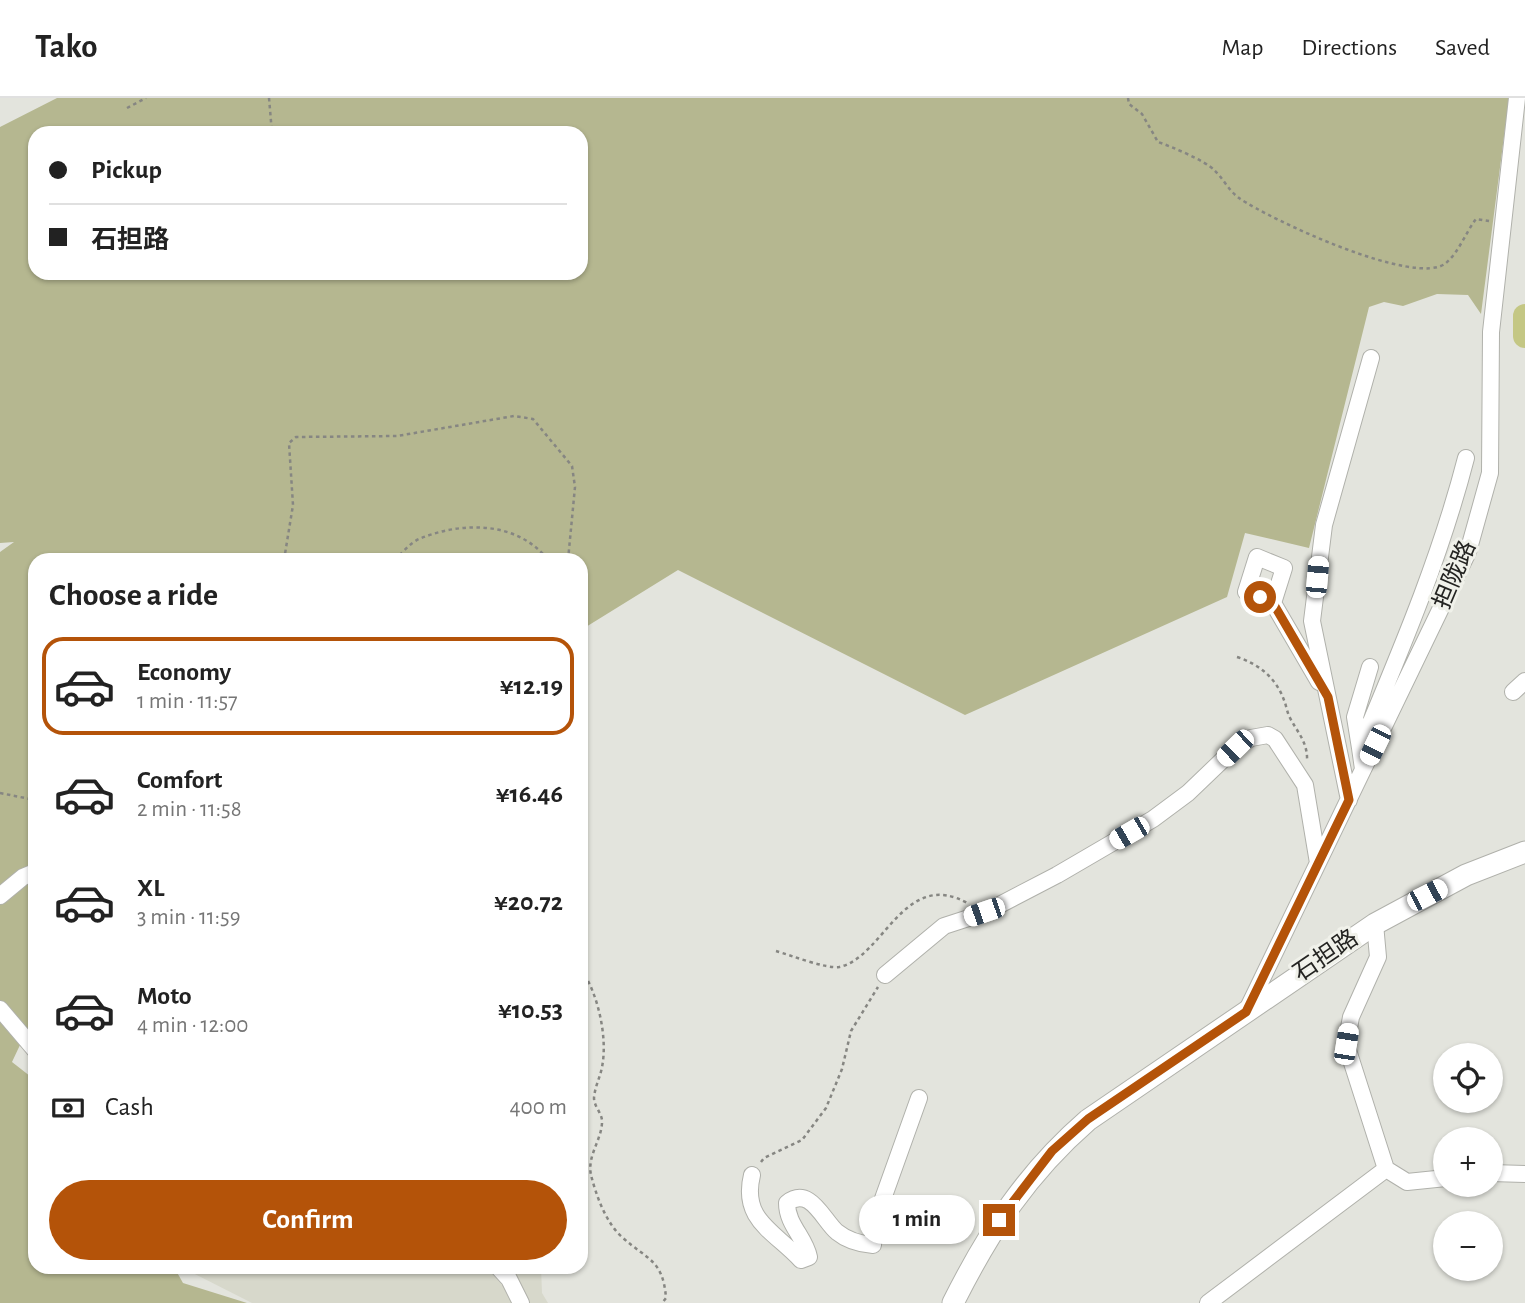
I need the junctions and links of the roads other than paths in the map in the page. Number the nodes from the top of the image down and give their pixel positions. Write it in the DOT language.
graph roads {
  1 [pos="1517,98"];
  2 [pos="1371,358"];
  3 [pos="1466,458"];
  4 [pos="1273,603"];
  5 [pos="1370,667"];
  6 [pos="1328,697"];
  7 [pos="1360,748"];
  8 [pos="1363,769"];
  9 [pos="1349,800"];
  10 [pos="1525,852"];
  11 [pos="1318,863"];
  12 [pos="28,875"];
  13 [pos="0,897"];
  14 [pos="1376,923"];
  15 [pos="885,975"];
  16 [pos="0,1009"];
  17 [pos="1246,1012"];
  18 [pos="28,1042"];
  19 [pos="919,1098"];
  20 [pos="1386,1169"];
  21 [pos="1503,1173"];
  22 [pos="1525,1174"];
  23 [pos="752,1175"];
  24 [pos="1433,1179"];
  25 [pos="504,1274"];
  26 [pos="521,1303"];
  27 [pos="953,1303"];
  28 [pos="1208,1303"];
  1 -- 8 [label="street, 担陇路"];
  2 -- 6 [label="street"];
  3 -- 7 [label="street"];
  4 -- 6 [label="street"];
  5 -- 7 [label="street"];
  6 -- 9 [label="street"];
  7 -- 8 [label="street"];
  8 -- 9 [label="street, 担陇路"];
  9 -- 11 [label="street, 担陇路"];
  10 -- 14 [label="main road, 石担路"];
  11 -- 15 [label="street"];
  11 -- 17 [label="street, 担陇路"];
  12 -- 13 [label="street"];
  14 -- 17 [label="main road, 石担路"];
  14 -- 20 [label="street"];
  16 -- 18 [label="street"];
  17 -- 27 [label="main road, 石担路"];
  19 -- 23 [label="street"];
  20 -- 24 [label="street"];
  20 -- 28 [label="street"];
  21 -- 22 [label="street"];
  25 -- 26 [label="street"];
}
